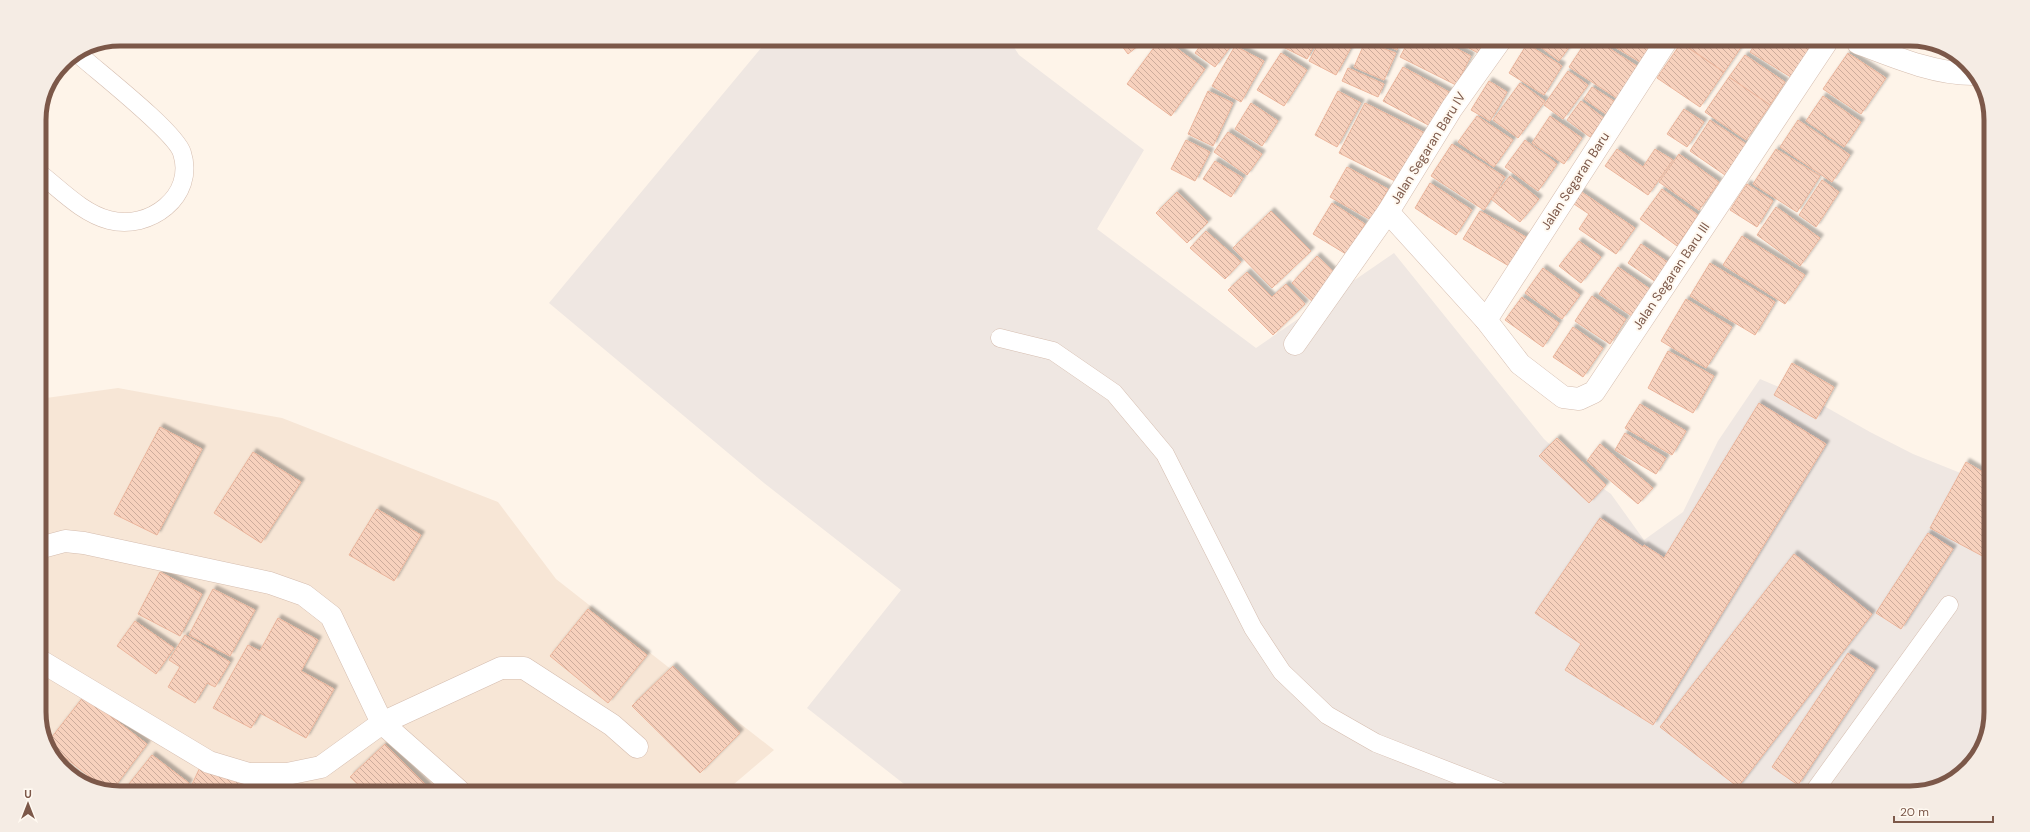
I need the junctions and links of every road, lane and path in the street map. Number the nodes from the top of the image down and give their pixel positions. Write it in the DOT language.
graph roads {
  1 [pos="1496,46"];
  2 [pos="1663,46"];
  3 [pos="1824,46"];
  4 [pos="1865,46"];
  5 [pos="81,57"];
  6 [pos="1967,73"];
  7 [pos="46,179"];
  8 [pos="1388,212"];
  9 [pos="1486,320"];
  10 [pos="1000,338"];
  11 [pos="1295,344"];
  12 [pos="46,546"];
  13 [pos="1949,605"];
  14 [pos="46,664"];
  15 [pos="382,723"];
  16 [pos="638,747"];
  17 [pos="453,786"];
  18 [pos="1487,786"];
  19 [pos="1818,786"];
  1 -- 8 [label="street, Jalan Segaran Baru IV"];
  2 -- 9 [label="street, Jalan Segaran Baru"];
  3 -- 9 [label="street, Jalan Segaran Baru III"];
  4 -- 6 [label="street"];
  5 -- 7 [label="lane"];
  8 -- 9 [label="street, Jalan Segaran Baru IV"];
  8 -- 11 [label="street"];
  10 -- 18 [label="lane"];
  12 -- 15 [label="street"];
  13 -- 19 [label="lane"];
  14 -- 15 [label="street"];
  15 -- 16 [label="street"];
  15 -- 17 [label="street"];
}
